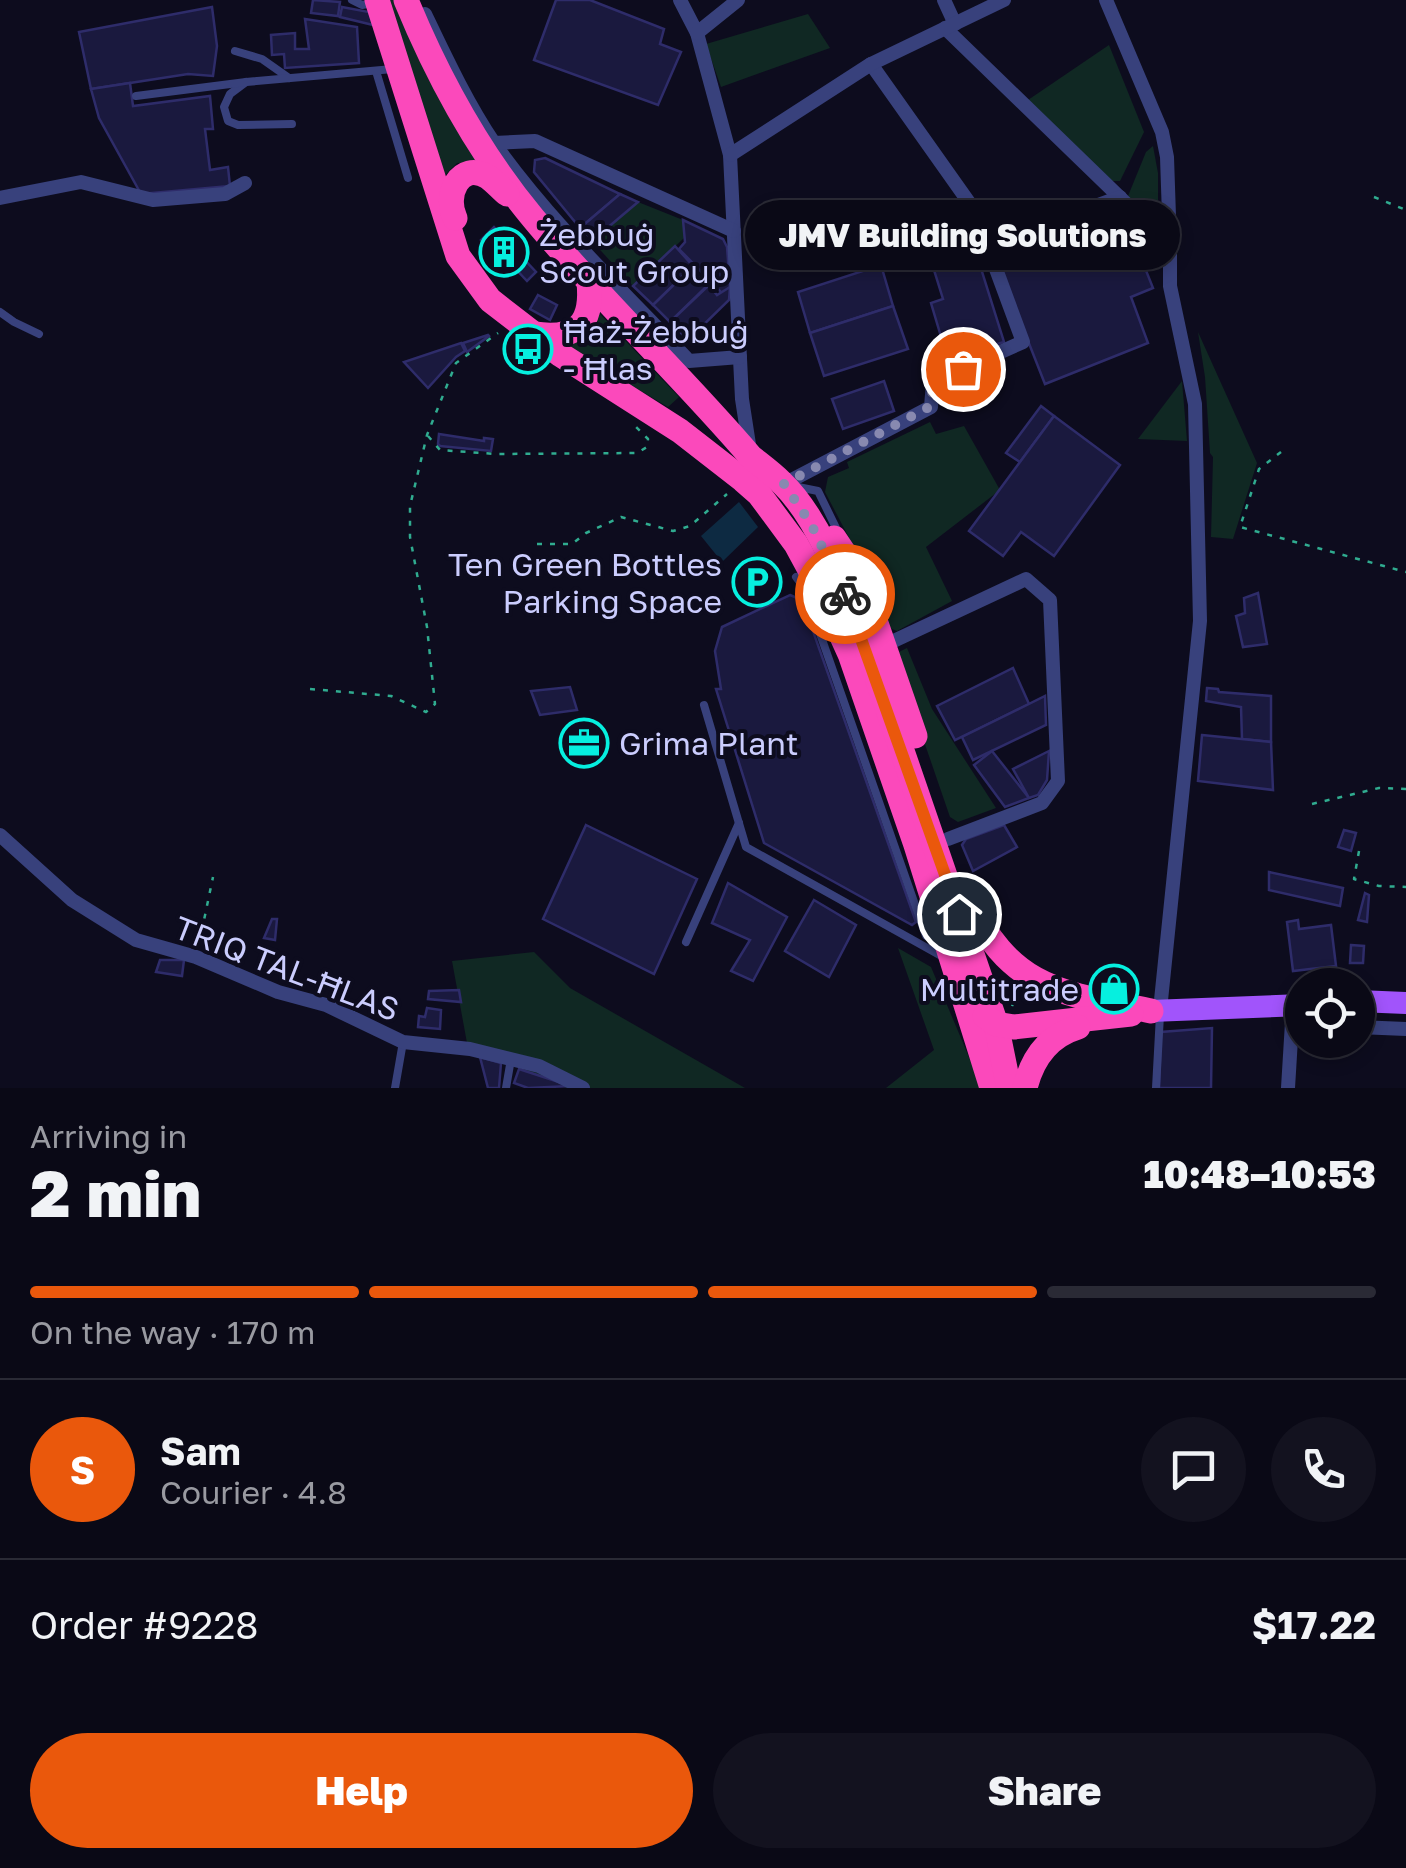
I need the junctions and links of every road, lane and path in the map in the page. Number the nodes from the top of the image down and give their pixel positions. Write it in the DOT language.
graph roads {
  1 [pos="368,0"];
  2 [pos="406,0"];
  3 [pos="418,0"];
  4 [pos="680,0"];
  5 [pos="738,0"];
  6 [pos="944,0"];
  7 [pos="1004,0"];
  8 [pos="1106,0"];
  9 [pos="950,26"];
  10 [pos="697,33"];
  11 [pos="235,50"];
  12 [pos="871,64"];
  13 [pos="387,70"];
  14 [pos="289,78"];
  15 [pos="246,82"];
  16 [pos="136,96"];
  17 [pos="292,124"];
  18 [pos="494,142"];
  19 [pos="730,155"];
  20 [pos="408,178"];
  21 [pos="245,182"];
  22 [pos="1120,197"];
  23 [pos="1374,197"];
  24 [pos="0,198"];
  25 [pos="1406,210"];
  26 [pos="531,215"];
  27 [pos="734,231"];
  28 [pos="1170,246"];
  29 [pos="996,269"];
  30 [pos="589,282"];
  31 [pos="0,312"];
  32 [pos="525,328"];
  33 [pos="39,334"];
  34 [pos="740,356"];
  35 [pos="742,399"];
  36 [pos="716,415"];
  37 [pos="633,424"];
  38 [pos="427,434"];
  39 [pos="1281,452"];
  40 [pos="747,468"];
  41 [pos="790,493"];
  42 [pos="537,544"];
  43 [pos="1406,572"];
  44 [pos="796,577"];
  45 [pos="818,603"];
  46 [pos="886,645"];
  47 [pos="310,689"];
  48 [pos="704,705"];
  49 [pos="1406,790"];
  50 [pos="1312,804"];
  51 [pos="739,823"];
  52 [pos="0,835"];
  53 [pos="948,839"];
  54 [pos="916,845"];
  55 [pos="1359,851"];
  56 [pos="213,877"];
  57 [pos="1406,887"];
  58 [pos="962,924"];
  59 [pos="686,942"];
  60 [pos="948,953"];
  61 [pos="196,957"];
  62 [pos="1375,1003"];
  63 [pos="1406,1004"];
  64 [pos="1156,1010"];
  65 [pos="1285,1015"];
  66 [pos="998,1025"];
  67 [pos="1375,1028"];
  68 [pos="1406,1029"];
  69 [pos="403,1042"];
  70 [pos="1292,1058"];
  71 [pos="511,1059"];
  72 [pos="394,1088"];
  73 [pos="506,1088"];
  74 [pos="583,1088"];
  75 [pos="992,1088"];
  76 [pos="1009,1088"];
  77 [pos="1025,1088"];
  78 [pos="1156,1088"];
  79 [pos="1288,1088"];
  1 -- 13 [label="highway"];
  2 -- 26 [label="highway"];
  3 -- 18 [label="street"];
  4 -- 10 [label="street"];
  5 -- 10 [label="street"];
  6 -- 9 [label="street"];
  7 -- 9 [label="street"];
  8 -- 28 [label="street"];
  9 -- 12 [label="street"];
  9 -- 22 [label="street"];
  10 -- 19 [label="street"];
  11 -- 14 [label="lane"];
  12 -- 19 [label="street"];
  12 -- 22 [label="street"];
  13 -- 14 [label="lane"];
  13 -- 20 [label="lane"];
  13 -- 32 [label="highway"];
  14 -- 15 [label="lane"];
  15 -- 16 [label="lane"];
  15 -- 17 [label="lane"];
  18 -- 27 [label="street"];
  18 -- 34 [label="street"];
  19 -- 27 [label="street"];
  21 -- 24 [label="street"];
  22 -- 28 [label="street"];
  23 -- 25 [label="path"];
  26 -- 30 [label="highway"];
  26 -- 32 [label="highway"];
  27 -- 34 [label="street"];
  28 -- 64 [label="street"];
  29 -- 41 [label="street"];
  30 -- 32 [label="highway"];
  30 -- 36 [label="highway"];
  31 -- 33 [label="lane"];
  32 -- 38 [label="path"];
  32 -- 40 [label="highway"];
  34 -- 35 [label="street"];
  35 -- 36 [label="street"];
  35 -- 40 [label="street"];
  36 -- 40 [label="highway"];
  37 -- 38 [label="path"];
  38 -- 47 [label="path"];
  39 -- 43 [label="path"];
  40 -- 41 [label="highway"];
  40 -- 42 [label="path"];
  40 -- 45 [label="highway"];
  41 -- 46 [label="highway"];
  41 -- 58 [label="highway"];
  44 -- 45 [label="lane"];
  45 -- 54 [label="highway"];
  45 -- 60 [label="lane"];
  46 -- 53 [label="highway"];
  46 -- 53 [label="street"];
  48 -- 51 [label="lane"];
  49 -- 50 [label="path"];
  51 -- 59 [label="lane"];
  51 -- 60 [label="lane"];
  52 -- 61 [label="street, TRIQ TAL-ĦLAS"];
  53 -- 64 [label="highway"];
  54 -- 60 [label="highway"];
  54 -- 66 [label="highway"];
  55 -- 57 [label="path"];
  56 -- 61 [label="path"];
  58 -- 64 [label="highway"];
  58 -- 66 [label="highway"];
  60 -- 75 [label="highway"];
  61 -- 69 [label="street, TRIQ TAL-ĦLAS"];
  62 -- 63 [label="main road"];
  64 -- 65 [label="main road"];
  64 -- 66 [label="highway"];
  64 -- 77 [label="highway"];
  64 -- 78 [label="lane"];
  66 -- 76 [label="highway"];
  67 -- 68 [label="street"];
  69 -- 71 [label="street, TRIQ TAL-ĦLAS"];
  69 -- 72 [label="lane"];
  70 -- 79 [label="street"];
  71 -- 73 [label="lane"];
  71 -- 74 [label="street, TRIQ TAL-ĦLAS"];
}
